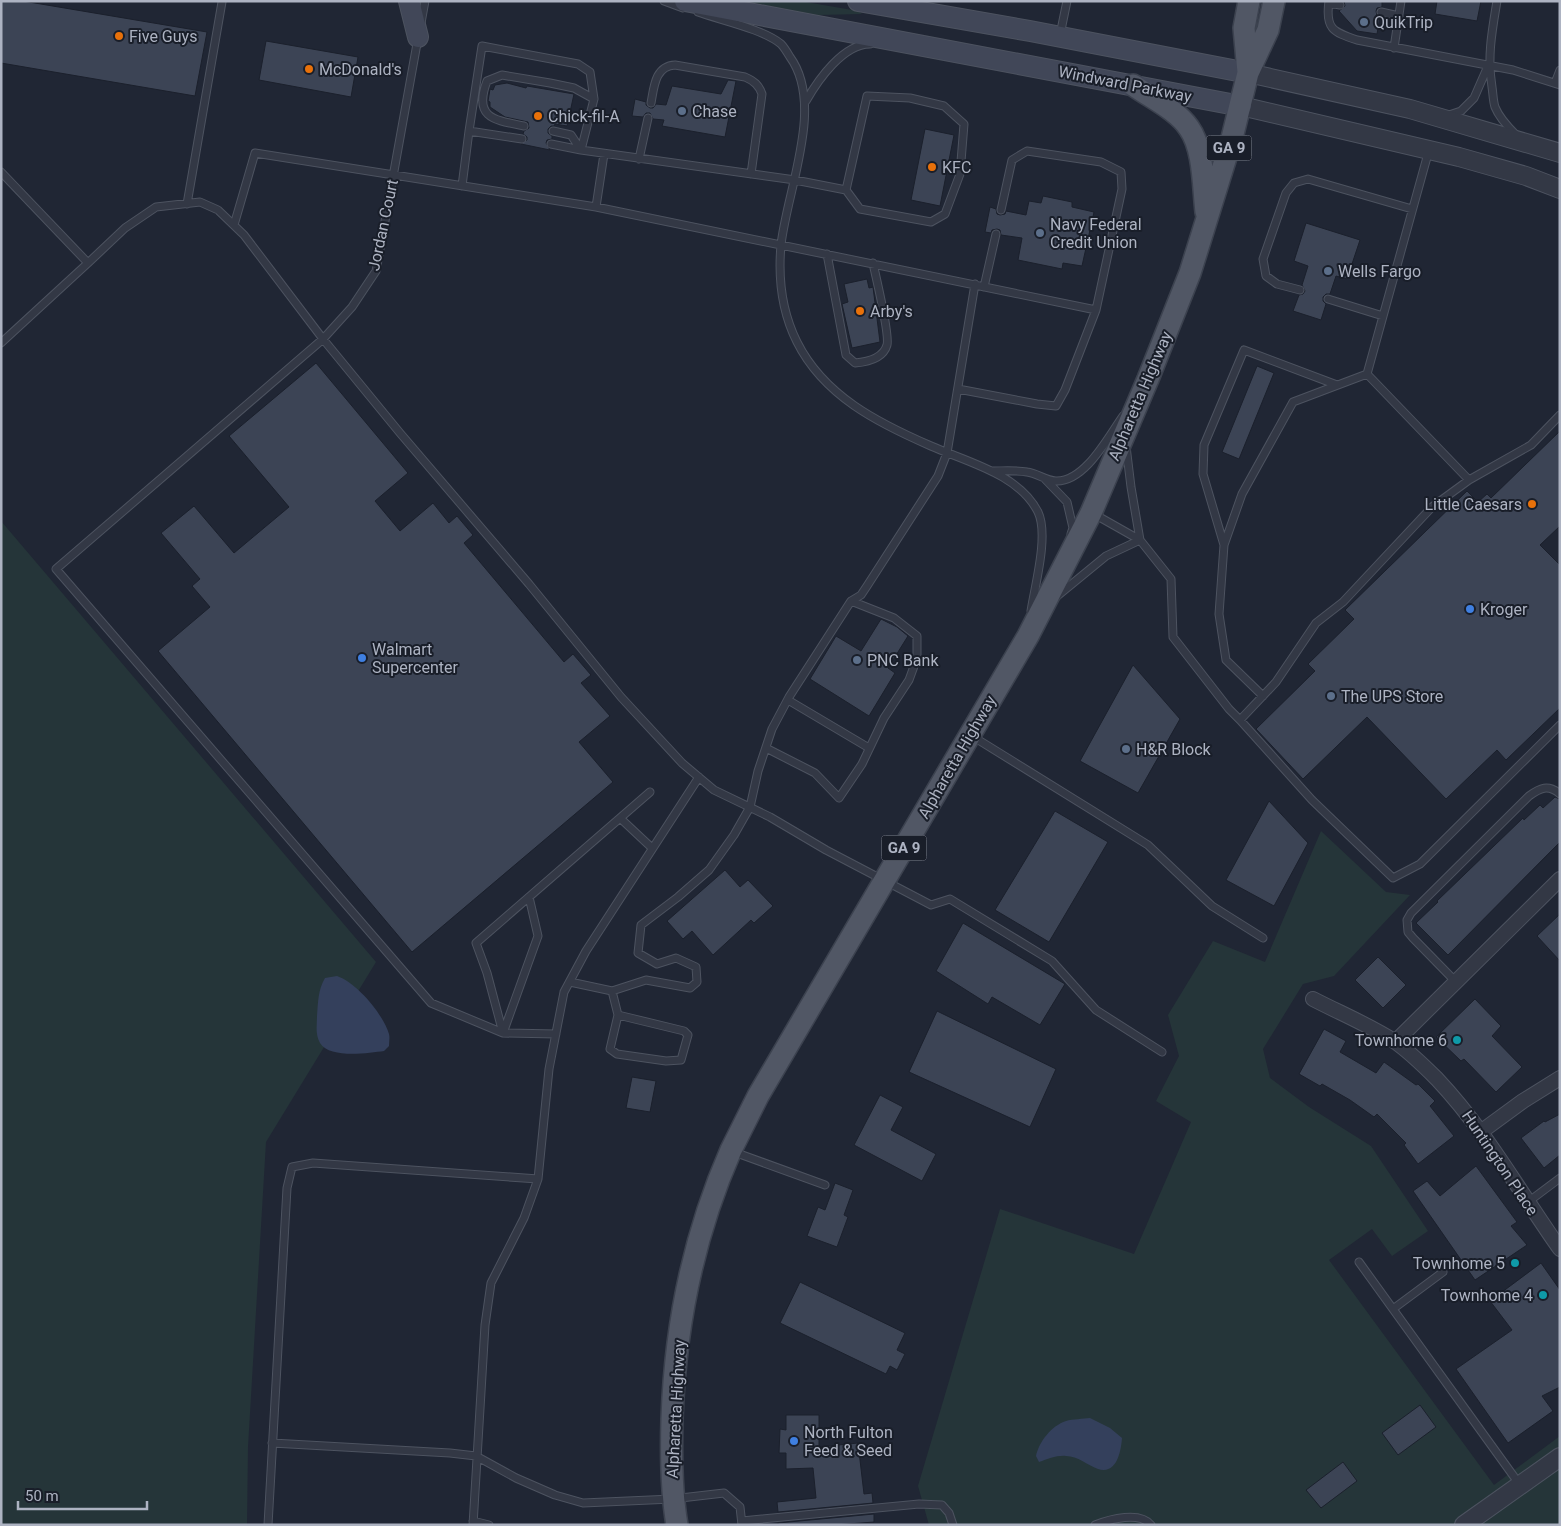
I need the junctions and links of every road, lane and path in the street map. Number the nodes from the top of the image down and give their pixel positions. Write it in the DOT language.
graph roads {
  1 [pos="409,1"];
  2 [pos="425,1"];
  3 [pos="664,1"];
  4 [pos="686,1"];
  5 [pos="858,1"];
  6 [pos="1066,1"];
  7 [pos="1248,1"];
  8 [pos="1274,1"];
  9 [pos="1401,1"];
  10 [pos="1497,1"];
  11 [pos="222,2"];
  12 [pos="1329,2"];
  13 [pos="1340,5"];
  14 [pos="1381,12"];
  15 [pos="1399,16"];
  16 [pos="418,37"];
  17 [pos="1060,37"];
  18 [pos="922,45"];
  19 [pos="1394,48"];
  20 [pos="1489,66"];
  21 [pos="1560,70"];
  22 [pos="1248,72"];
  23 [pos="1558,84"];
  24 [pos="1133,85"];
  25 [pos="594,100"];
  26 [pos="806,101"];
  27 [pos="651,103"];
  28 [pos="1241,106"];
  29 [pos="648,118"];
  30 [pos="1440,118"];
  31 [pos="524,126"];
  32 [pos="469,131"];
  33 [pos="553,131"];
  34 [pos="522,139"];
  35 [pos="1523,142"];
  36 [pos="551,144"];
  37 [pos="581,150"];
  38 [pos="1429,150"];
  39 [pos="1560,153"];
  40 [pos="604,154"];
  41 [pos="639,159"];
  42 [pos="1,172"];
  43 [pos="751,174"];
  44 [pos="394,175"];
  45 [pos="795,180"];
  46 [pos="462,186"];
  47 [pos="1560,188"];
  48 [pos="846,190"];
  49 [pos="187,204"];
  50 [pos="596,207"];
  51 [pos="1412,209"];
  52 [pos="1001,210"];
  53 [pos="1206,222"];
  54 [pos="234,225"];
  55 [pos="996,234"];
  56 [pos="781,244"];
  57 [pos="827,254"];
  58 [pos="88,263"];
  59 [pos="873,263"];
  60 [pos="975,284"];
  61 [pos="984,287"];
  62 [pos="1300,290"];
  63 [pos="1328,299"];
  64 [pos="1096,310"];
  65 [pos="1383,316"];
  66 [pos="323,339"];
  67 [pos="1,343"];
  68 [pos="1367,374"];
  69 [pos="1148,379"];
  70 [pos="1337,385"];
  71 [pos="958,389"];
  72 [pos="1560,415"];
  73 [pos="1125,434"];
  74 [pos="947,453"];
  75 [pos="992,470"];
  76 [pos="1043,477"];
  77 [pos="1469,480"];
  78 [pos="1091,513"];
  79 [pos="1140,540"];
  80 [pos="1224,545"];
  81 [pos="1052,589"];
  82 [pos="851,601"];
  83 [pos="1041,612"];
  84 [pos="1028,636"];
  85 [pos="1263,696"];
  86 [pos="788,700"];
  87 [pos="1240,720"];
  88 [pos="1560,725"];
  89 [pos="970,735"];
  90 [pos="766,748"];
  91 [pos="869,748"];
  92 [pos="699,777"];
  93 [pos="650,792"];
  94 [pos="1560,794"];
  95 [pos="750,807"];
  96 [pos="620,818"];
  97 [pos="652,848"];
  98 [pos="1560,879"];
  99 [pos="884,881"];
  100 [pos="529,897"];
  101 [pos="1263,938"];
  102 [pos="570,982"];
  103 [pos="1456,982"];
  104 [pos="612,991"];
  105 [pos="1313,998"];
  106 [pos="618,1015"];
  107 [pos="504,1033"];
  108 [pos="556,1034"];
  109 [pos="1395,1042"];
  110 [pos="1162,1052"];
  111 [pos="1560,1078"];
  112 [pos="1482,1131"];
  113 [pos="731,1151"];
  114 [pos="1560,1178"];
  115 [pos="538,1179"];
  116 [pos="825,1185"];
  117 [pos="1528,1202"];
  118 [pos="1560,1249"];
  119 [pos="1359,1262"];
  120 [pos="1443,1272"];
  121 [pos="1393,1309"];
  122 [pos="272,1443"];
  123 [pos="476,1456"];
  124 [pos="1560,1457"];
  125 [pos="1520,1485"];
  126 [pos="672,1499"];
  127 [pos="473,1523"];
  128 [pos="742,1523"];
  129 [pos="268,1525"];
  130 [pos="489,1525"];
  131 [pos="677,1525"];
  132 [pos="953,1525"];
  133 [pos="1096,1525"];
  134 [pos="1151,1525"];
  135 [pos="1464,1525"];
  1 -- 16 [label="main road"];
  2 -- 16 [label="lane, Jordan Court"];
  3 -- 26 [label="lane"];
  4 -- 18 [label="main road, Windward Parkway"];
  5 -- 17 [label="main road"];
  6 -- 17 [label="lane"];
  7 -- 22 [label="main road, GA 9"];
  8 -- 22 [label="main road, GA 9"];
  9 -- 15 [label="lane"];
  10 -- 20 [label="lane"];
  11 -- 49 [label="lane"];
  12 -- 13 [label="lane"];
  12 -- 19 [label="lane"];
  14 -- 15 [label="lane"];
  15 -- 19 [label="lane"];
  16 -- 44 [label="lane, Jordan Court"];
  17 -- 22 [label="main road"];
  18 -- 24 [label="main road, Windward Parkway"];
  18 -- 26 [label="lane"];
  19 -- 20 [label="lane"];
  20 -- 23 [label="lane"];
  20 -- 30 [label="lane"];
  20 -- 35 [label="lane"];
  21 -- 23 [label="lane"];
  22 -- 28 [label="main road, Alpharetta Highway / GA 9"];
  22 -- 30 [label="street"];
  24 -- 28 [label="main road, Windward Parkway"];
  24 -- 53 [label="main road"];
  25 -- 31 [label="lane"];
  25 -- 32 [label="lane"];
  25 -- 37 [label="lane"];
  26 -- 45 [label="lane"];
  27 -- 43 [label="lane"];
  28 -- 38 [label="street, Windward Parkway"];
  28 -- 53 [label="main road, Alpharetta Highway / GA 9"];
  29 -- 41 [label="lane"];
  30 -- 35 [label="street"];
  32 -- 34 [label="lane"];
  32 -- 46 [label="lane"];
  33 -- 37 [label="lane"];
  35 -- 39 [label="street"];
  36 -- 37 [label="lane"];
  37 -- 40 [label="lane"];
  38 -- 47 [label="street, Windward Parkway"];
  38 -- 51 [label="lane"];
  40 -- 41 [label="lane"];
  40 -- 50 [label="lane"];
  41 -- 43 [label="lane"];
  42 -- 58 [label="lane"];
  43 -- 45 [label="lane"];
  44 -- 46 [label="lane"];
  44 -- 54 [label="lane"];
  44 -- 66 [label="lane, Jordan Court"];
  45 -- 48 [label="lane"];
  45 -- 56 [label="lane"];
  46 -- 50 [label="lane"];
  48 -- 48 [label="lane"];
  49 -- 54 [label="lane"];
  49 -- 58 [label="lane"];
  50 -- 56 [label="lane"];
  51 -- 62 [label="lane"];
  51 -- 65 [label="lane"];
  52 -- 64 [label="lane"];
  53 -- 69 [label="main road, Alpharetta Highway / GA 9"];
  54 -- 66 [label="lane"];
  55 -- 61 [label="lane"];
  56 -- 57 [label="lane"];
  56 -- 74 [label="lane"];
  57 -- 59 [label="lane"];
  57 -- 59 [label="lane"];
  58 -- 67 [label="lane"];
  59 -- 60 [label="lane"];
  60 -- 61 [label="lane"];
  60 -- 71 [label="lane"];
  61 -- 64 [label="lane"];
  63 -- 65 [label="lane"];
  64 -- 71 [label="lane"];
  65 -- 68 [label="lane"];
  66 -- 92 [label="lane"];
  66 -- 107 [label="lane, Jordan Court"];
  68 -- 70 [label="lane"];
  68 -- 77 [label="lane"];
  69 -- 73 [label="main road, Alpharetta Highway / GA 9"];
  69 -- 76 [label="lane"];
  70 -- 80 [label="lane"];
  70 -- 80 [label="lane"];
  71 -- 74 [label="lane"];
  72 -- 77 [label="lane"];
  73 -- 78 [label="main road, Alpharetta Highway / GA 9"];
  73 -- 79 [label="lane"];
  74 -- 75 [label="lane"];
  74 -- 82 [label="lane"];
  75 -- 76 [label="lane"];
  75 -- 84 [label="lane"];
  76 -- 81 [label="lane"];
  77 -- 85 [label="lane"];
  78 -- 79 [label="lane"];
  78 -- 81 [label="main road, Alpharetta Highway / GA 9"];
  79 -- 83 [label="lane"];
  79 -- 87 [label="lane"];
  80 -- 85 [label="lane"];
  81 -- 83 [label="main road, Alpharetta Highway / GA 9"];
  82 -- 86 [label="lane"];
  82 -- 91 [label="lane"];
  83 -- 84 [label="main road, Alpharetta Highway / GA 9"];
  84 -- 89 [label="main road, Alpharetta Highway / GA 9"];
  85 -- 87 [label="lane"];
  86 -- 90 [label="lane"];
  86 -- 91 [label="lane"];
  87 -- 88 [label="lane"];
  89 -- 99 [label="main road, Alpharetta Highway / GA 9"];
  89 -- 101 [label="lane"];
  90 -- 91 [label="lane"];
  90 -- 95 [label="lane"];
  92 -- 95 [label="lane"];
  92 -- 97 [label="lane"];
  93 -- 96 [label="lane"];
  94 -- 103 [label="lane"];
  95 -- 99 [label="lane"];
  95 -- 104 [label="lane"];
  96 -- 97 [label="lane"];
  96 -- 100 [label="lane"];
  97 -- 102 [label="lane"];
  98 -- 103 [label="street"];
  99 -- 110 [label="lane"];
  99 -- 113 [label="main road, Alpharetta Highway / GA 9"];
  100 -- 107 [label="lane"];
  100 -- 107 [label="lane"];
  102 -- 104 [label="lane"];
  102 -- 108 [label="lane"];
  103 -- 109 [label="street"];
  104 -- 106 [label="lane"];
  105 -- 109 [label="street, Huntington Place"];
  106 -- 106 [label="lane"];
  107 -- 108 [label="lane"];
  108 -- 115 [label="lane"];
  109 -- 112 [label="street, Huntington Place"];
  111 -- 112 [label="street"];
  112 -- 117 [label="street, Huntington Place"];
  113 -- 116 [label="lane"];
  113 -- 126 [label="main road, Alpharetta Highway / GA 9"];
  114 -- 117 [label="lane"];
  115 -- 122 [label="lane"];
  115 -- 123 [label="lane"];
  117 -- 118 [label="street, Huntington Place"];
  119 -- 121 [label="lane"];
  120 -- 121 [label="lane"];
  121 -- 125 [label="lane"];
  122 -- 123 [label="lane"];
  122 -- 129 [label="lane"];
  123 -- 126 [label="lane"];
  123 -- 127 [label="lane"];
  124 -- 125 [label="street"];
  125 -- 135 [label="street"];
  126 -- 128 [label="lane"];
  126 -- 131 [label="main road, Alpharetta Highway / GA 9"];
  127 -- 130 [label="lane"];
  128 -- 132 [label="lane"];
  133 -- 134 [label="lane"];
}
